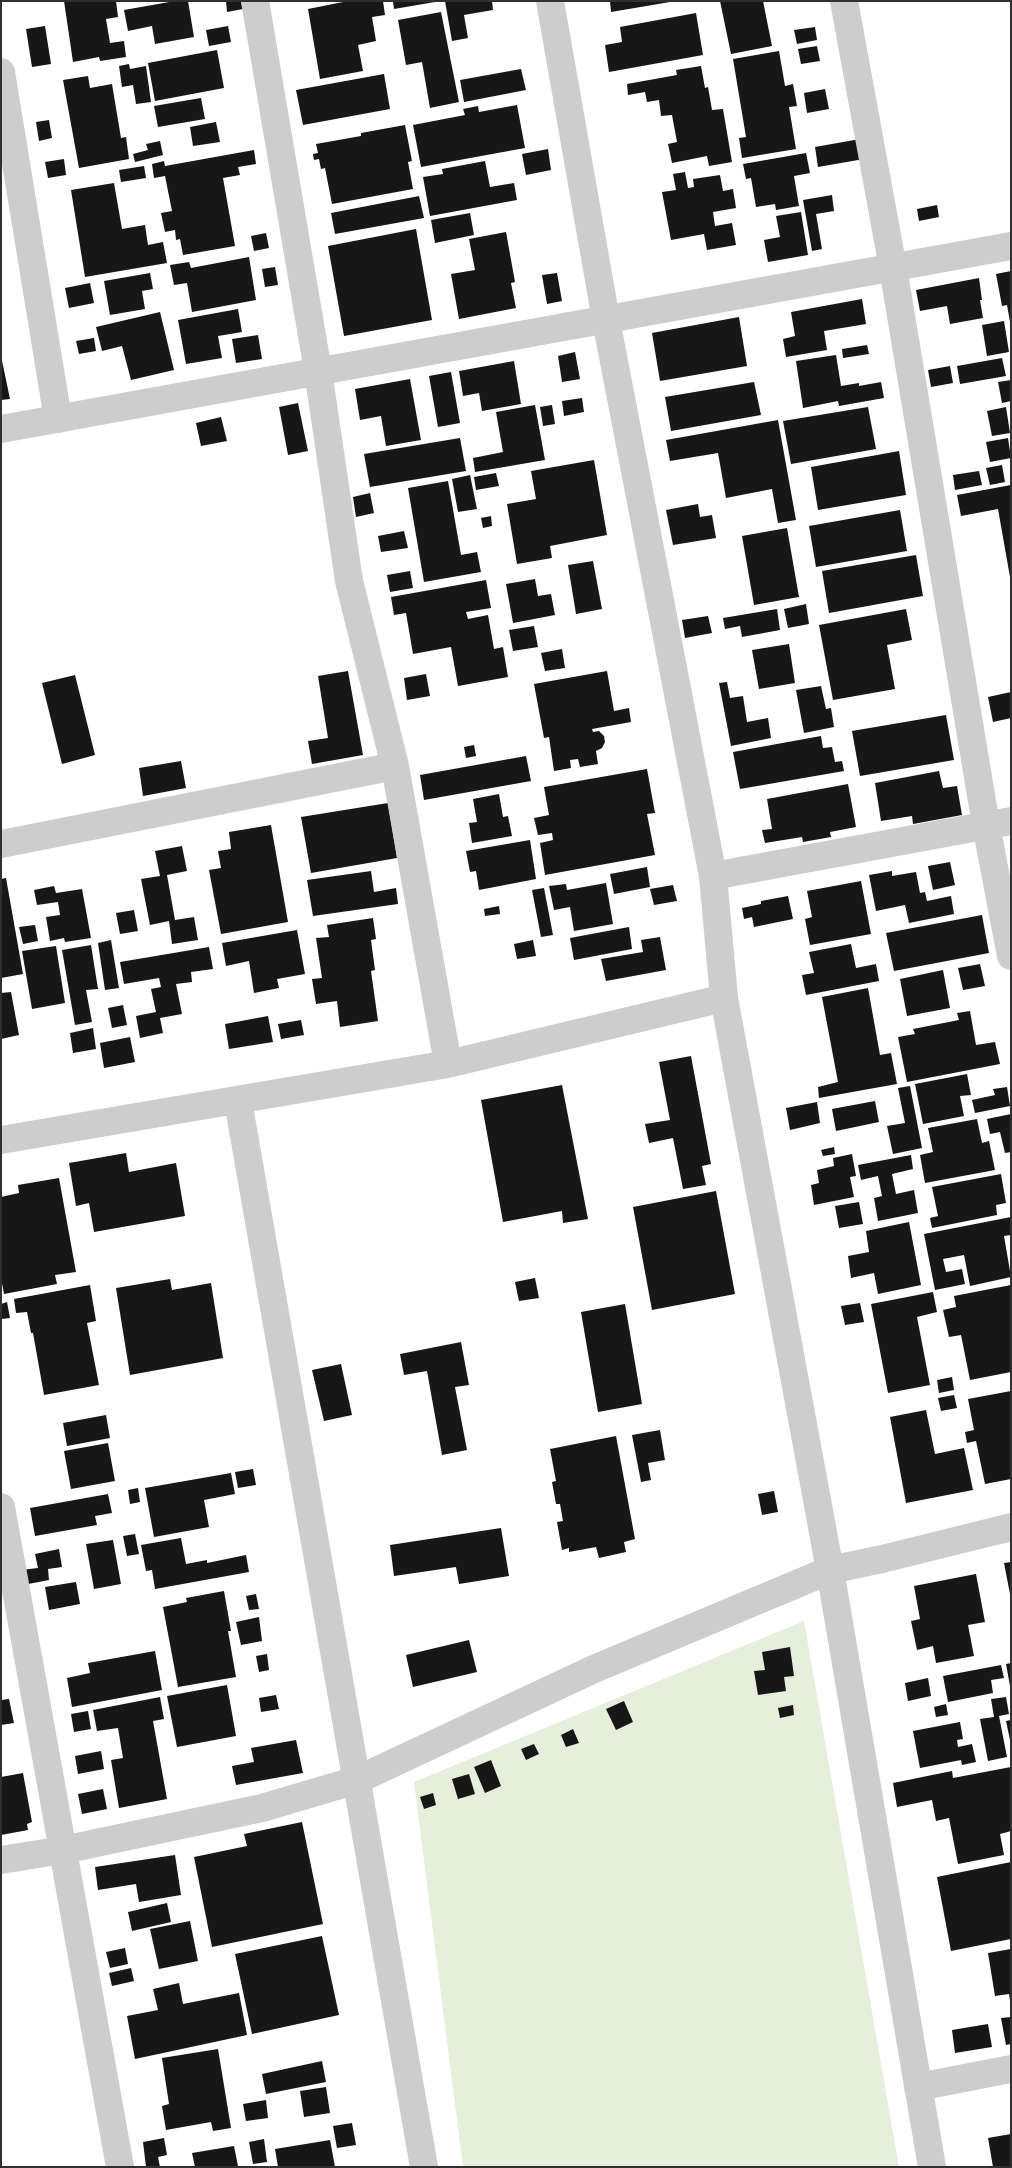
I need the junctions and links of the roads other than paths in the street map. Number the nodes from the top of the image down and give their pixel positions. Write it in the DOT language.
graph roads {
  1 [pos="255,1"];
  2 [pos="550,1"];
  3 [pos="844,1"];
  4 [pos="1,72"];
  5 [pos="1011,246"];
  6 [pos="892,268"];
  7 [pos="606,320"];
  8 [pos="318,372"];
  9 [pos="58,419"];
  10 [pos="1,429"];
  11 [pos="395,766"];
  12 [pos="998,823"];
  13 [pos="1,844"];
  14 [pos="713,876"];
  15 [pos="1011,956"];
  16 [pos="724,998"];
  17 [pos="448,1064"];
  18 [pos="238,1101"];
  19 [pos="1,1140"];
  20 [pos="1,1507"];
  21 [pos="1011,1527"];
  22 [pos="830,1570"];
  23 [pos="357,1780"];
  24 [pos="63,1850"];
  25 [pos="1,1860"];
  26 [pos="1011,2069"];
  27 [pos="918,2087"];
  28 [pos="120,2167"];
  29 [pos="424,2167"];
  30 [pos="932,2167"];
  1 -- 8 [label="street"];
  2 -- 7 [label="street"];
  3 -- 6 [label="street"];
  4 -- 9 [label="street"];
  5 -- 6 [label="street"];
  6 -- 7 [label="street"];
  6 -- 12 [label="street"];
  7 -- 8 [label="street"];
  7 -- 14 [label="street"];
  8 -- 9 [label="street"];
  8 -- 11 [label="street"];
  9 -- 10 [label="street"];
  11 -- 13 [label="street"];
  11 -- 17 [label="street"];
  12 -- 14 [label="street"];
  12 -- 15 [label="street"];
  14 -- 16 [label="street"];
  16 -- 17 [label="street"];
  16 -- 22 [label="street"];
  17 -- 18 [label="street"];
  18 -- 19 [label="street"];
  18 -- 23 [label="street"];
  20 -- 24 [label="street"];
  21 -- 22 [label="street"];
  22 -- 23 [label="street"];
  22 -- 27 [label="street"];
  23 -- 24 [label="street"];
  23 -- 29 [label="street"];
  24 -- 25 [label="street"];
  24 -- 28 [label="street"];
  26 -- 27 [label="street"];
  27 -- 30 [label="street"];
}
